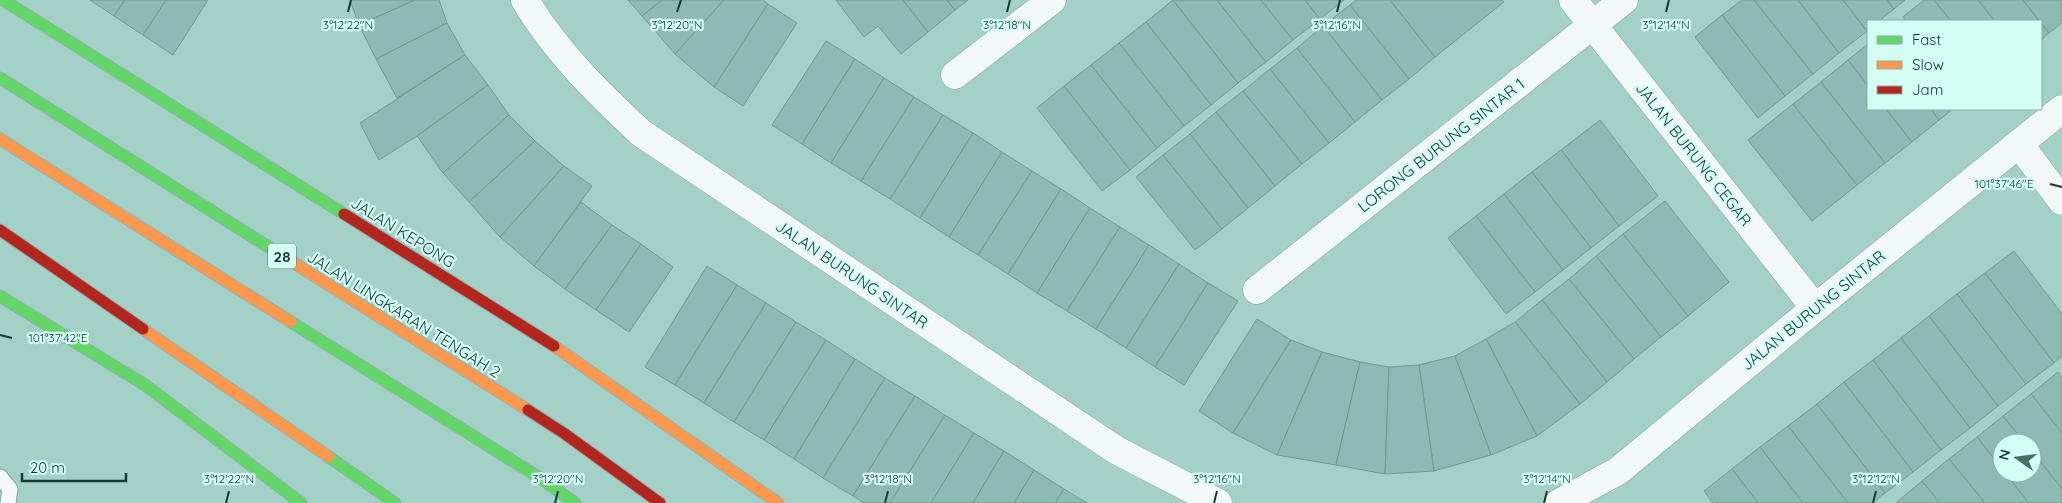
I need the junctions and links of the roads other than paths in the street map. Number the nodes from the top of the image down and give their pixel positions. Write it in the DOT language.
graph roads {
  1 [pos="3,0"];
  2 [pos="524,0"];
  3 [pos="1052,0"];
  4 [pos="1573,0"];
  5 [pos="1624,0"];
  6 [pos="1593,25"];
  7 [pos="955,75"];
  8 [pos="0,78"];
  9 [pos="2062,109"];
  10 [pos="0,139"];
  11 [pos="2019,144"];
  12 [pos="2062,201"];
  13 [pos="0,230"];
  14 [pos="1258,290"];
  15 [pos="0,296"];
  16 [pos="1816,308"];
  17 [pos="0,477"];
  18 [pos="291,498"];
  19 [pos="8,503"];
  20 [pos="395,503"];
  21 [pos="575,503"];
  22 [pos="660,503"];
  23 [pos="778,503"];
  24 [pos="1218,503"];
  25 [pos="1559,503"];
  1 -- 23 [label="main road, JALAN KEPONG"];
  2 -- 24 [label="street, JALAN BURUNG SINTAR"];
  3 -- 7 [label="street"];
  4 -- 6 [label="street, JALAN BURUNG CEGAR"];
  5 -- 6 [label="street, LORONG BURUNG SINTAR 1"];
  6 -- 14 [label="street, LORONG BURUNG SINTAR 1"];
  6 -- 16 [label="street, JALAN BURUNG CEGAR"];
  8 -- 22 [label="main road, JALAN LINGKARAN TENGAH 2 / 28"];
  9 -- 11 [label="street, JALAN BURUNG SINTAR"];
  10 -- 21 [label="main road"];
  11 -- 12 [label="street"];
  11 -- 16 [label="street, JALAN BURUNG SINTAR"];
  13 -- 20 [label="main road"];
  15 -- 18 [label="main road"];
  16 -- 25 [label="street, JALAN BURUNG SINTAR"];
  17 -- 19 [label="lane"];
}
